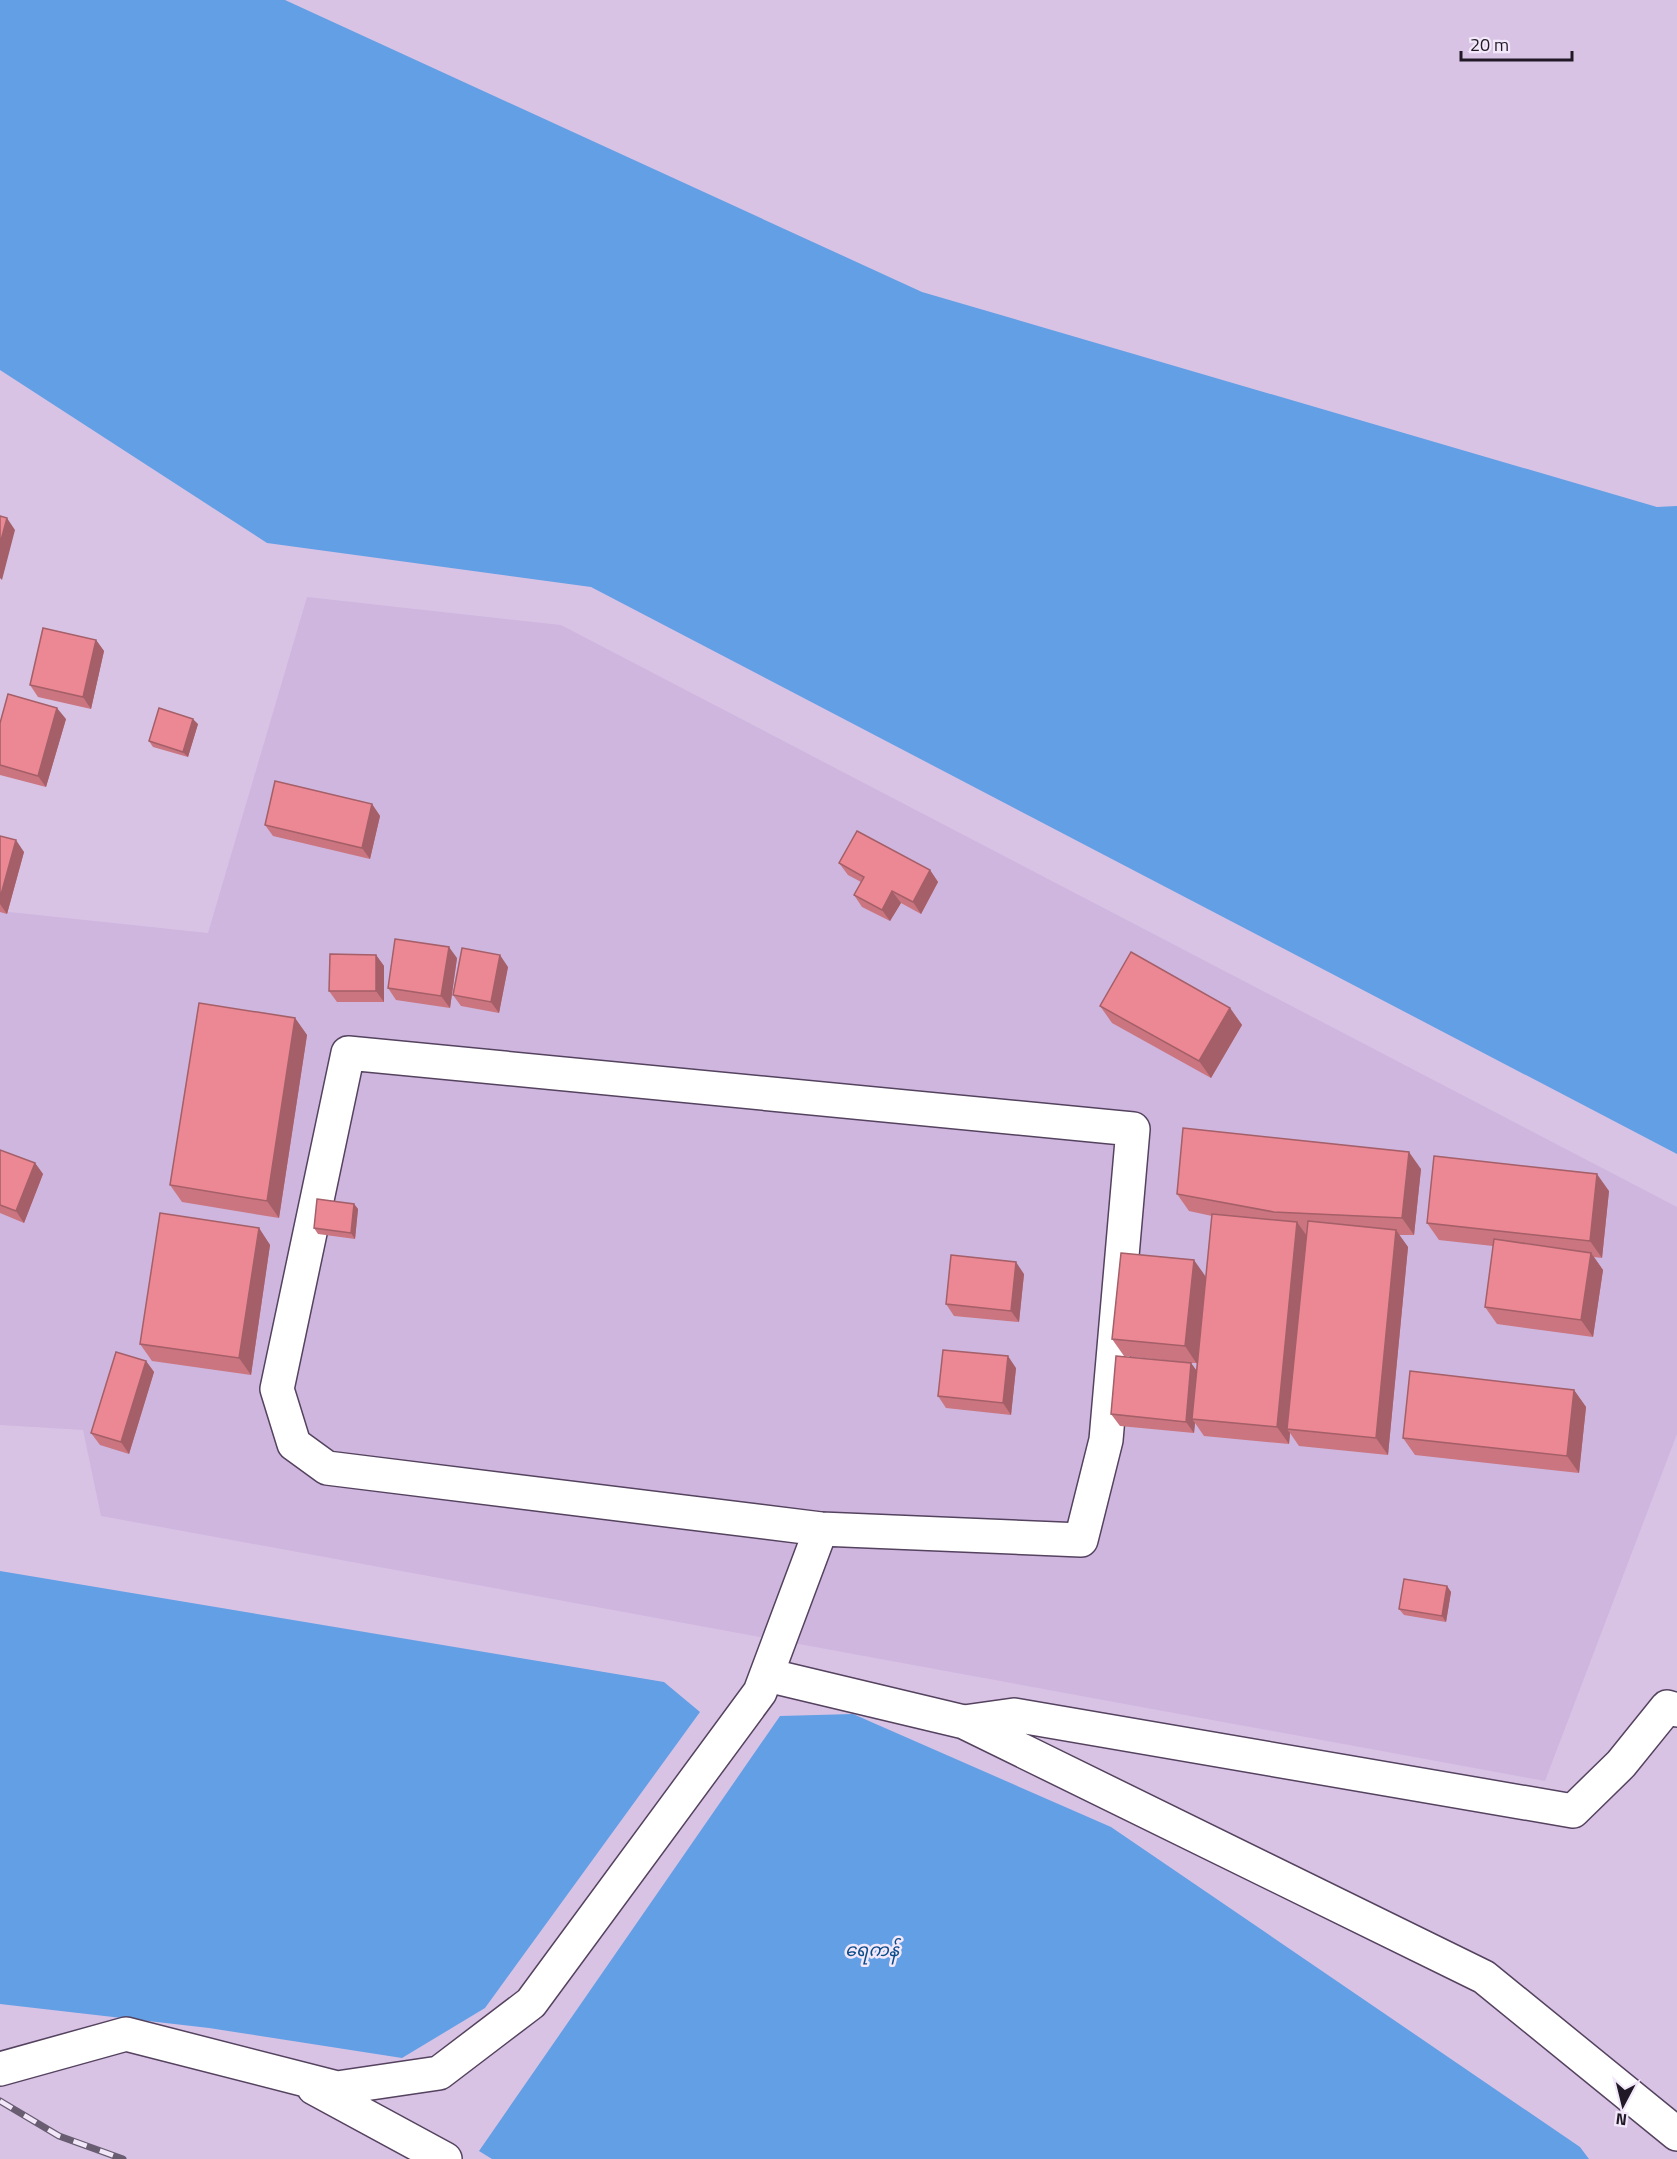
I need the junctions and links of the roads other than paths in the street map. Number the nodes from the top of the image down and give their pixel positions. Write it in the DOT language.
graph roads {
  1 [pos="821,1529"];
  2 [pos="767,1675"];
  3 [pos="1677,1710"];
  4 [pos="964,1722"];
  5 [pos="0,2069"];
  6 [pos="291,2076"];
  7 [pos="1677,2134"];
  8 [pos="445,2159"];
  1 -- 1 [label="street"];
  1 -- 2 [label="street"];
  2 -- 4 [label="street"];
  2 -- 6 [label="street"];
  3 -- 4 [label="street"];
  4 -- 7 [label="street"];
  5 -- 6 [label="street"];
  6 -- 8 [label="street"];
}
